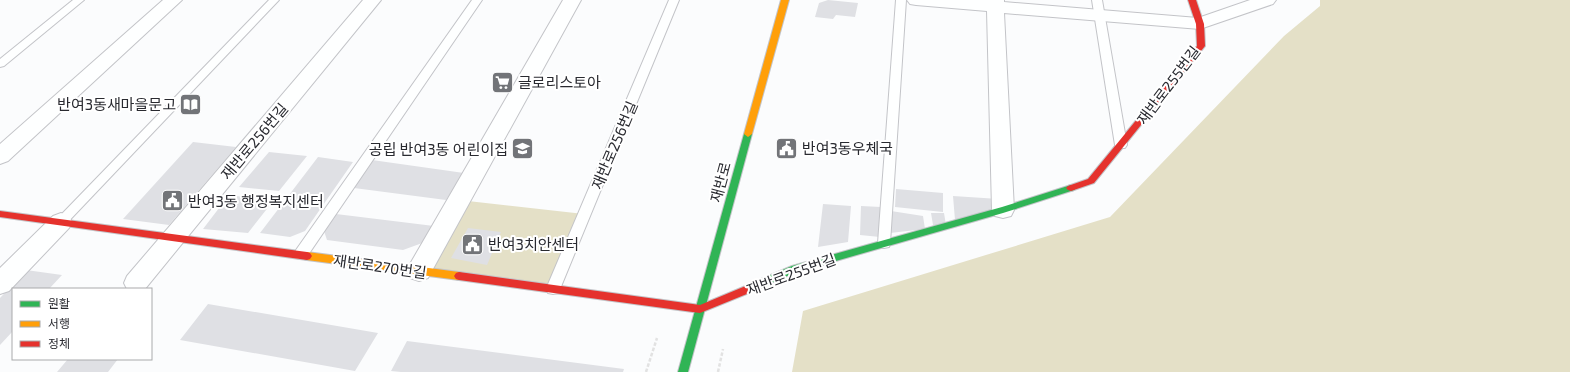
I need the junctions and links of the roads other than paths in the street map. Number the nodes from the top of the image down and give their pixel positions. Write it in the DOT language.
graph roads {
  1 [pos="79,0"];
  2 [pos="173,0"];
  3 [pos="274,0"];
  4 [pos="372,0"];
  5 [pos="477,0"];
  6 [pos="572,0"];
  7 [pos="674,0"];
  8 [pos="785,0"];
  9 [pos="901,0"];
  10 [pos="916,0"];
  11 [pos="1192,0"];
  12 [pos="1267,0"];
  13 [pos="995,3"];
  14 [pos="1098,8"];
  15 [pos="1200,24"];
  16 [pos="0,64"];
  17 [pos="1121,145"];
  18 [pos="0,156"];
  19 [pos="1003,210"];
  20 [pos="0,214"];
  21 [pos="61,222"];
  22 [pos="174,238"];
  23 [pos="884,242"];
  24 [pos="300,254"];
  25 [pos="419,271"];
  26 [pos="136,283"];
  27 [pos="0,284"];
  28 [pos="553,289"];
  29 [pos="700,309"];
  30 [pos="683,372"];
  1 -- 16 [label="lane"];
  2 -- 18 [label="street"];
  3 -- 21 [label="lane"];
  4 -- 22 [label="street, 재반로256번길"];
  5 -- 24 [label="lane"];
  6 -- 25 [label="street"];
  7 -- 28 [label="lane, 재반로256번길"];
  8 -- 29 [label="street, 재반로"];
  9 -- 23 [label="lane"];
  10 -- 13 [label="street, 재반로255번길"];
  11 -- 15 [label="street"];
  12 -- 15 [label="street"];
  13 -- 14 [label="street, 재반로255번길"];
  13 -- 19 [label="street"];
  14 -- 15 [label="street, 재반로255번길"];
  14 -- 17 [label="lane, 재반로255번길"];
  15 -- 17 [label="street, 재반로255번길"];
  17 -- 19 [label="street, 재반로255번길"];
  19 -- 23 [label="street, 재반로255번길"];
  20 -- 21 [label="street, 재반로270번길"];
  21 -- 22 [label="street, 재반로270번길"];
  21 -- 27 [label="street"];
  22 -- 24 [label="street, 재반로270번길"];
  22 -- 26 [label="street, 재반로256번길"];
  23 -- 29 [label="street, 재반로255번길"];
  24 -- 25 [label="street, 재반로270번길"];
  25 -- 28 [label="street, 재반로270번길"];
  28 -- 29 [label="street, 재반로270번길"];
  29 -- 30 [label="street, 재반로"];
}
